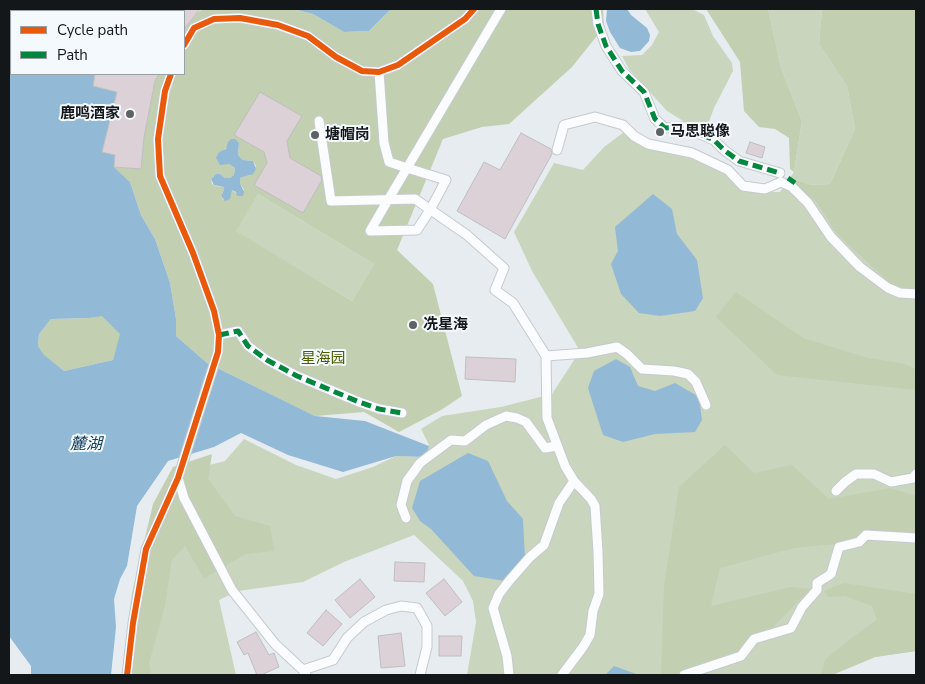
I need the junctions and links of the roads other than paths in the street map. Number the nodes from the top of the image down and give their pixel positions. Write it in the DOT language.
graph roads {
  1 [pos="474,9"];
  2 [pos="501,9"];
  3 [pos="596,9"];
  4 [pos="185,43"];
  5 [pos="379,72"];
  6 [pos="171,75"];
  7 [pos="319,121"];
  8 [pos="557,150"];
  9 [pos="407,168"];
  10 [pos="780,172"];
  11 [pos="388,200"];
  12 [pos="430,210"];
  13 [pos="916,294"];
  14 [pos="219,335"];
  15 [pos="546,356"];
  16 [pos="706,405"];
  17 [pos="402,412"];
  18 [pos="557,446"];
  19 [pos="916,474"];
  20 [pos="178,478"];
  21 [pos="574,481"];
  22 [pos="836,492"];
  23 [pos="406,518"];
  24 [pos="916,538"];
  25 [pos="305,672"];
  26 [pos="128,675"];
  27 [pos="420,675"];
  28 [pos="509,675"];
  29 [pos="562,675"];
  30 [pos="684,675"];
  1 -- 5 [label="street"];
  2 -- 9 [label="street"];
  3 -- 10 [label="street"];
  4 -- 5 [label="street"];
  5 -- 9 [label="street"];
  6 -- 14 [label="street"];
  7 -- 11 [label="street"];
  8 -- 13 [label="street"];
  9 -- 11 [label="street"];
  9 -- 12 [label="street"];
  11 -- 12 [label="street"];
  11 -- 12 [label="street"];
  12 -- 15 [label="street"];
  14 -- 17 [label="street"];
  14 -- 20 [label="street"];
  15 -- 16 [label="street"];
  15 -- 18 [label="street"];
  18 -- 21 [label="street"];
  18 -- 23 [label="street"];
  19 -- 22 [label="street"];
  20 -- 25 [label="street"];
  20 -- 26 [label="street"];
  21 -- 28 [label="street"];
  21 -- 29 [label="street"];
  24 -- 30 [label="street"];
  25 -- 27 [label="street"];
}
